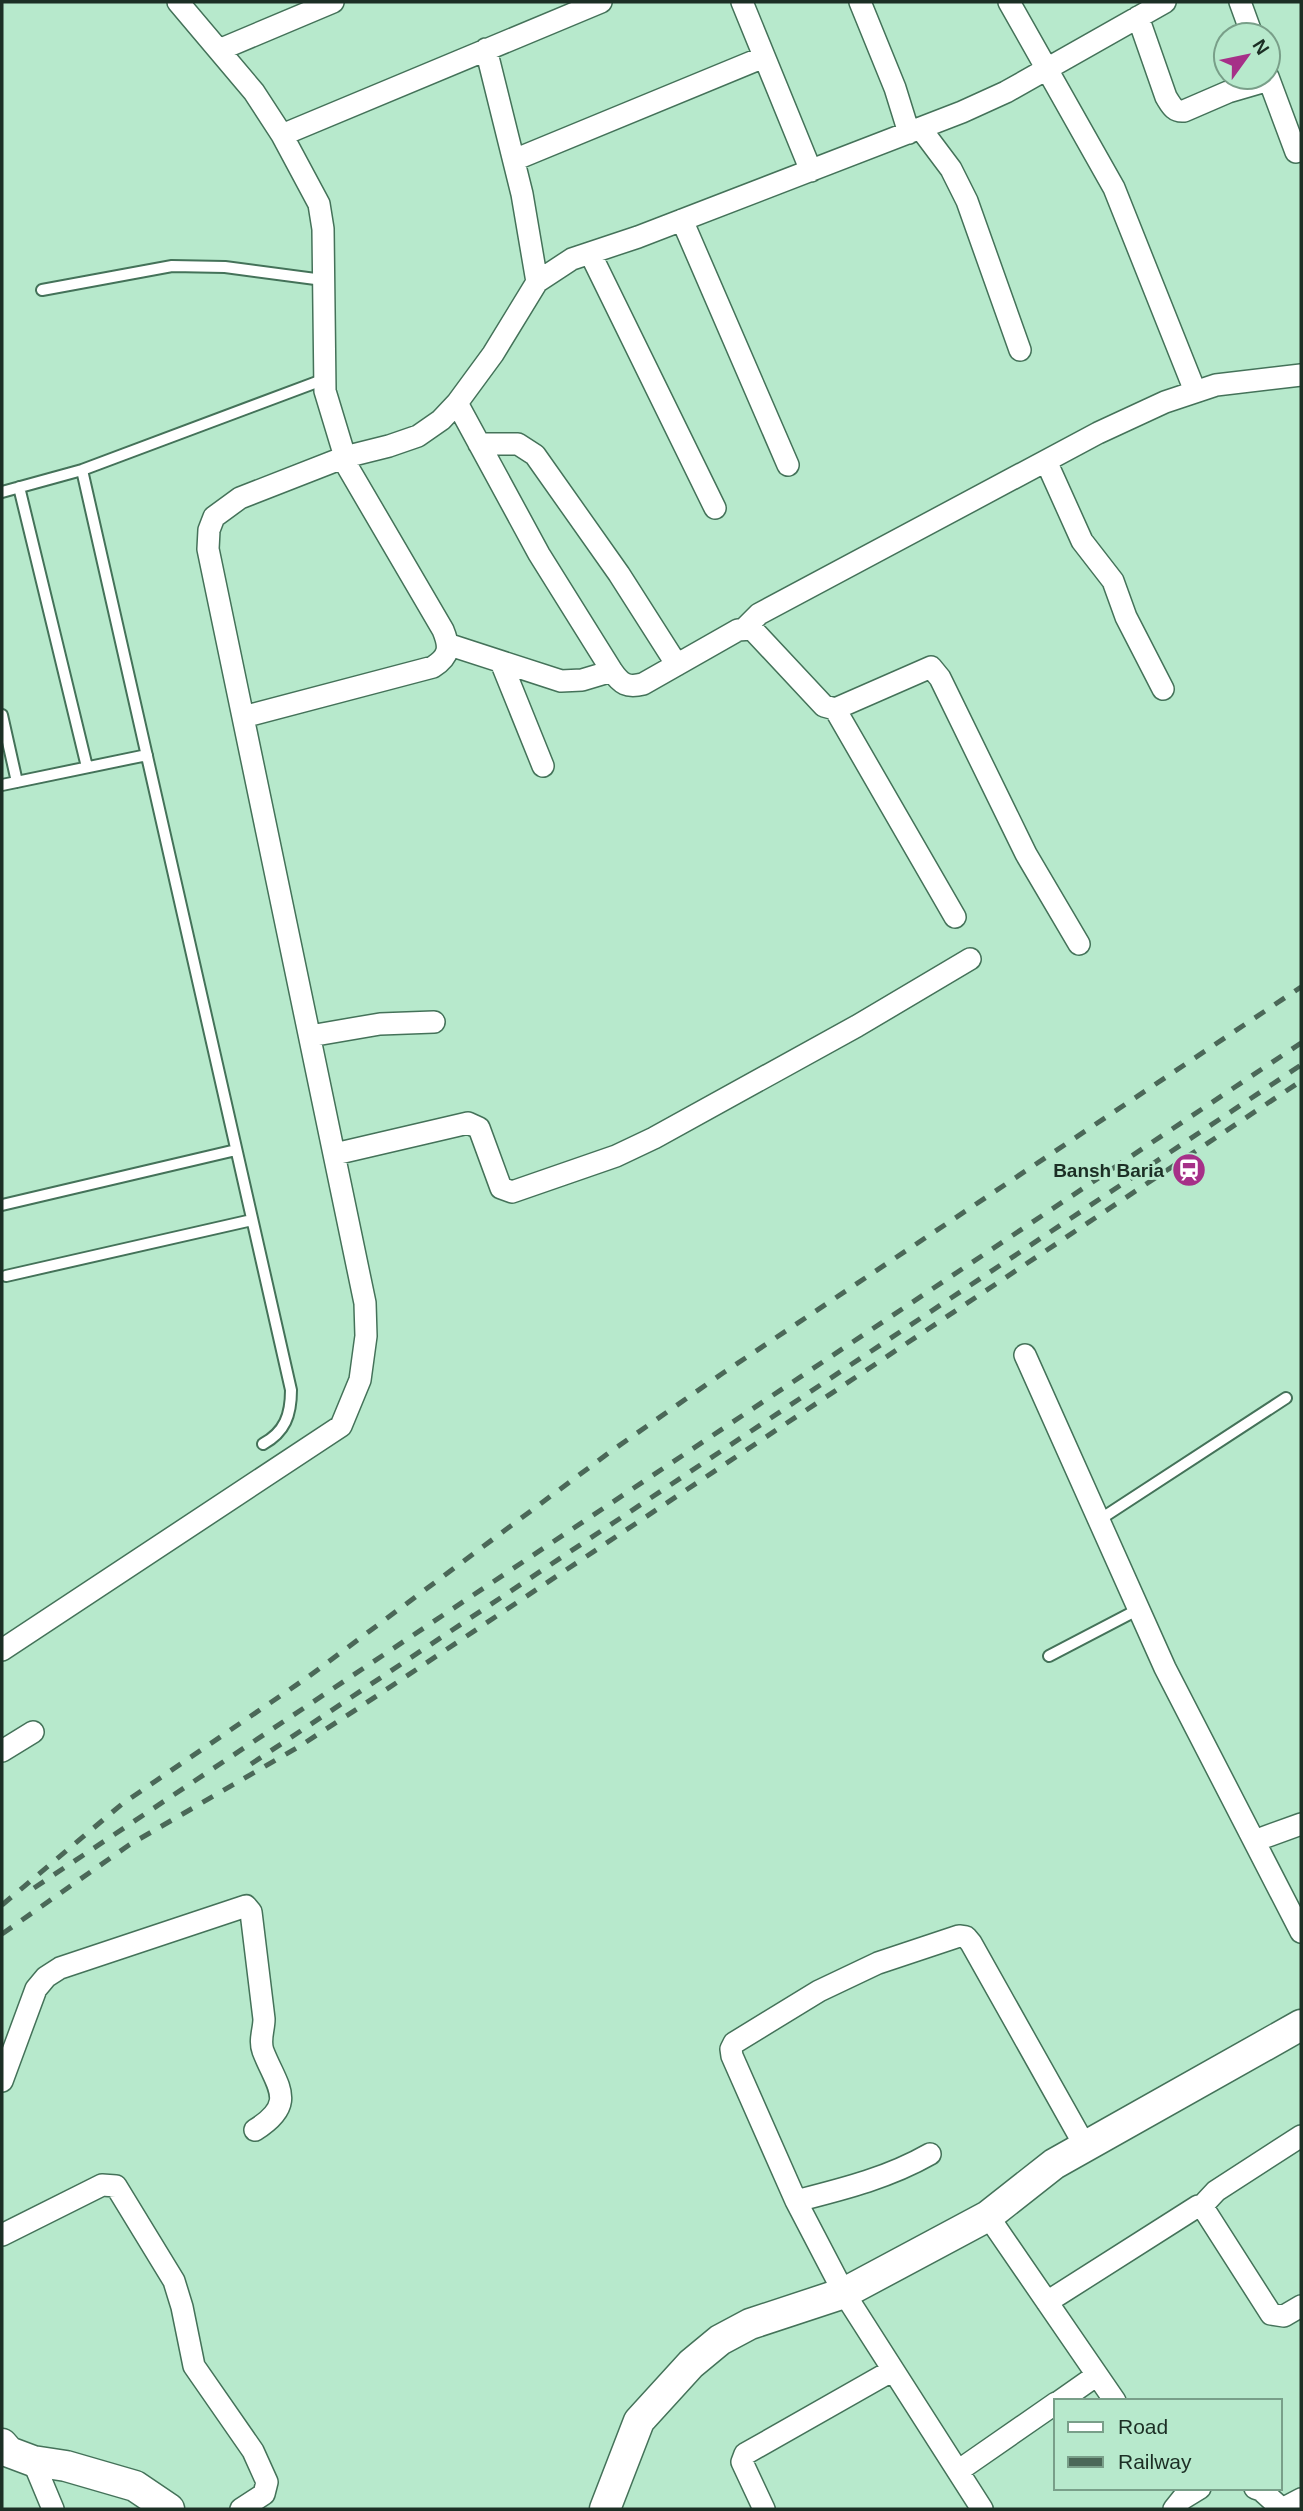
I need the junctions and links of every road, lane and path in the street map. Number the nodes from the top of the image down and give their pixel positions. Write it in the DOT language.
graph roads {
  1 [pos="178,2"];
  2 [pos="333,2"];
  3 [pos="601,2"];
  4 [pos="742,2"];
  5 [pos="860,2"];
  6 [pos="1009,2"];
  7 [pos="1165,2"];
  8 [pos="1240,2"];
  9 [pos="1138,17"];
  10 [pos="1247,21"];
  11 [pos="486,49"];
  12 [pos="219,51"];
  13 [pos="764,57"];
  14 [pos="1047,69"];
  15 [pos="1231,91"];
  16 [pos="1273,91"];
  17 [pos="915,131"];
  18 [pos="282,135"];
  19 [pos="1296,152"];
  20 [pos="514,160"];
  21 [pos="811,171"];
  22 [pos="682,220"];
  23 [pos="590,253"];
  24 [pos="323,280"];
  25 [pos="537,282"];
  26 [pos="42,290"];
  27 [pos="1020,350"];
  28 [pos="1301,375"];
  29 [pos="325,379"];
  30 [pos="1195,391"];
  31 [pos="457,403"];
  32 [pos="479,444"];
  33 [pos="344,458"];
  34 [pos="1046,461"];
  35 [pos="788,465"];
  36 [pos="82,470"];
  37 [pos="19,487"];
  38 [pos="2,492"];
  39 [pos="715,508"];
  40 [pos="746,628"];
  41 [pos="450,645"];
  42 [pos="501,662"];
  43 [pos="677,665"];
  44 [pos="612,671"];
  45 [pos="1163,690"];
  46 [pos="835,709"];
  47 [pos="2,715"];
  48 [pos="243,717"];
  49 [pos="147,755"];
  50 [pos="543,766"];
  51 [pos="87,767"];
  52 [pos="17,782"];
  53 [pos="2,785"];
  54 [pos="955,917"];
  55 [pos="1079,944"];
  56 [pos="970,959"];
  57 [pos="434,1022"];
  58 [pos="310,1036"];
  59 [pos="236,1150"];
  60 [pos="335,1154"];
  61 [pos="2,1205"];
  62 [pos="252,1220"];
  63 [pos="6,1276"];
  64 [pos="1025,1355"];
  65 [pos="1286,1398"];
  66 [pos="262,1444"];
  67 [pos="1099,1520"];
  68 [pos="1139,1609"];
  69 [pos="2,1650"];
  70 [pos="1049,1656"];
  71 [pos="33,1732"];
  72 [pos="2,1751"];
  73 [pos="1301,1824"];
  74 [pos="1254,1841"];
  75 [pos="1301,1932"];
  76 [pos="1301,2025"];
  77 [pos="2,2081"];
  78 [pos="255,2130"];
  79 [pos="1301,2136"];
  80 [pos="1085,2146"];
  81 [pos="930,2154"];
  82 [pos="796,2201"];
  83 [pos="1202,2206"];
  84 [pos="988,2216"];
  85 [pos="2,2235"];
  86 [pos="844,2293"];
  87 [pos="1047,2302"];
  88 [pos="1301,2306"];
  89 [pos="893,2370"];
  90 [pos="1097,2375"];
  91 [pos="1062,2399"];
  92 [pos="1114,2399"];
  93 [pos="1054,2405"];
  94 [pos="11,2453"];
  95 [pos="958,2471"];
  96 [pos="1261,2490"];
  97 [pos="1301,2499"];
  98 [pos="53,2509"];
  99 [pos="169,2509"];
  100 [pos="241,2509"];
  101 [pos="605,2509"];
  102 [pos="764,2509"];
  103 [pos="982,2509"];
  104 [pos="1282,2509"];
  1 -- 12 [label="street"];
  2 -- 12 [label="street"];
  3 -- 11 [label="street"];
  4 -- 13 [label="street"];
  5 -- 17 [label="street"];
  6 -- 14 [label="street"];
  7 -- 9 [label="street"];
  8 -- 10 [label="street"];
  9 -- 14 [label="street"];
  9 -- 15 [label="street"];
  11 -- 18 [label="street"];
  11 -- 20 [label="street"];
  12 -- 18 [label="street"];
  13 -- 20 [label="street"];
  13 -- 21 [label="street"];
  14 -- 17 [label="street"];
  14 -- 30 [label="street"];
  16 -- 19 [label="street"];
  17 -- 21 [label="street"];
  17 -- 27 [label="street"];
  18 -- 24 [label="street"];
  20 -- 25 [label="street"];
  21 -- 22 [label="street"];
  22 -- 23 [label="street"];
  22 -- 35 [label="street"];
  23 -- 25 [label="street"];
  23 -- 39 [label="street"];
  24 -- 26 [label="lane"];
  24 -- 29 [label="street"];
  25 -- 31 [label="street"];
  28 -- 30 [label="street"];
  29 -- 33 [label="street"];
  29 -- 36 [label="lane"];
  30 -- 34 [label="street"];
  31 -- 32 [label="street"];
  31 -- 33 [label="street"];
  32 -- 43 [label="street"];
  32 -- 44 [label="street"];
  33 -- 41 [label="street"];
  33 -- 48 [label="street"];
  34 -- 40 [label="street"];
  34 -- 45 [label="street"];
  36 -- 37 [label="lane"];
  36 -- 49 [label="lane"];
  37 -- 38 [label="lane"];
  37 -- 51 [label="lane"];
  40 -- 43 [label="street"];
  40 -- 46 [label="street"];
  41 -- 42 [label="street"];
  41 -- 48 [label="street"];
  42 -- 44 [label="street"];
  42 -- 50 [label="street"];
  43 -- 44 [label="street"];
  46 -- 54 [label="street"];
  46 -- 55 [label="street"];
  47 -- 52 [label="lane"];
  48 -- 58 [label="street"];
  49 -- 51 [label="lane"];
  49 -- 59 [label="lane"];
  51 -- 52 [label="lane"];
  52 -- 53 [label="lane"];
  56 -- 60 [label="street"];
  57 -- 58 [label="street"];
  58 -- 60 [label="street"];
  59 -- 61 [label="lane"];
  59 -- 62 [label="lane"];
  60 -- 69 [label="street"];
  62 -- 63 [label="lane"];
  62 -- 66 [label="lane"];
  64 -- 67 [label="street"];
  65 -- 67 [label="lane"];
  67 -- 68 [label="street"];
  68 -- 70 [label="lane"];
  68 -- 74 [label="street"];
  71 -- 72 [label="street"];
  73 -- 74 [label="street"];
  74 -- 75 [label="street"];
  76 -- 80 [label="street"];
  77 -- 78 [label="street"];
  79 -- 83 [label="street"];
  80 -- 82 [label="street"];
  80 -- 84 [label="street"];
  81 -- 82 [label="street"];
  82 -- 86 [label="street"];
  83 -- 87 [label="street"];
  83 -- 88 [label="street"];
  84 -- 86 [label="street"];
  84 -- 87 [label="street"];
  85 -- 100 [label="street"];
  86 -- 89 [label="street"];
  86 -- 101 [label="street"];
  87 -- 90 [label="street"];
  89 -- 95 [label="street"];
  89 -- 102 [label="street"];
  90 -- 91 [label="street"];
  90 -- 92 [label="street"];
  93 -- 95 [label="street"];
  94 -- 98 [label="street"];
  94 -- 99 [label="street"];
  95 -- 103 [label="street"];
  96 -- 104 [label="street"];
  97 -- 104 [label="street"];
}
